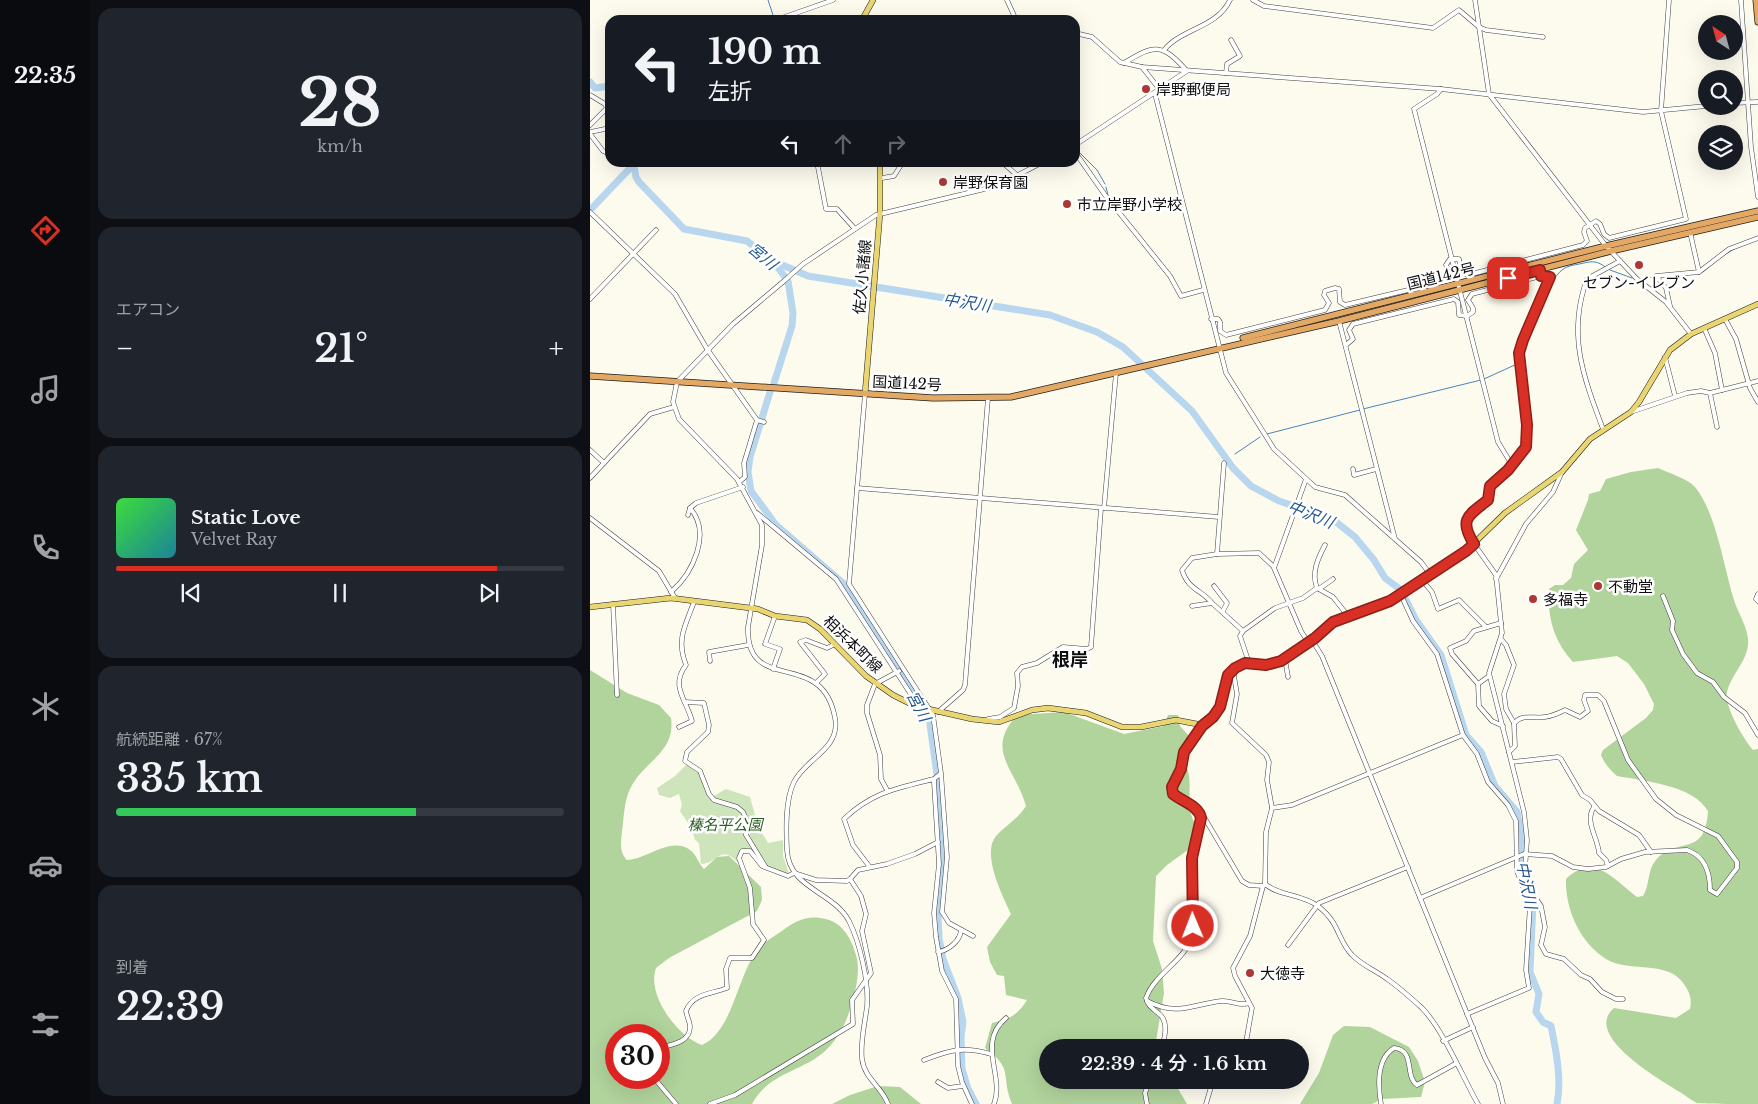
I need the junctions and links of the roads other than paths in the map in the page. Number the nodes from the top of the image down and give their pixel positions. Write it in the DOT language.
graph roads {
  1 [pos="833,0"];
  2 [pos="873,0"];
  3 [pos="1007,0"];
  4 [pos="1230,0"];
  5 [pos="1252,0"];
  6 [pos="1475,0"];
  7 [pos="1668,0"];
  8 [pos="1741,0"];
  9 [pos="1757,0"];
  10 [pos="790,15"];
  11 [pos="865,15"];
  12 [pos="1014,15"];
  13 [pos="1758,22"];
  14 [pos="1479,28"];
  15 [pos="1080,33"];
  16 [pos="1543,37"];
  17 [pos="1231,40"];
  18 [pos="1164,50"];
  19 [pos="1124,63"];
  20 [pos="1142,67"];
  21 [pos="1188,71"];
  22 [pos="1226,73"];
  23 [pos="1441,89"];
  24 [pos="1160,90"];
  25 [pos="1155,94"];
  26 [pos="1489,94"];
  27 [pos="590,95"];
  28 [pos="1757,102"];
  29 [pos="1743,103"];
  30 [pos="1747,103"];
  31 [pos="605,104"];
  32 [pos="1698,107"];
  33 [pos="605,110"];
  34 [pos="1661,111"];
  35 [pos="592,125"];
  36 [pos="605,129"];
  37 [pos="598,130"];
  38 [pos="590,133"];
  39 [pos="1080,142"];
  40 [pos="605,152"];
  41 [pos="1080,159"];
  42 [pos="818,167"];
  43 [pos="881,167"];
  44 [pos="900,167"];
  45 [pos="1008,167"];
  46 [pos="1034,167"];
  47 [pos="1018,176"];
  48 [pos="882,178"];
  49 [pos="1758,197"];
  50 [pos="1758,211"];
  51 [pos="590,212"];
  52 [pos="880,212"];
  53 [pos="1758,216"];
  54 [pos="1589,224"];
  55 [pos="855,229"];
  56 [pos="656,230"];
  57 [pos="1690,232"];
  58 [pos="1758,238"];
  59 [pos="1608,249"];
  60 [pos="634,254"];
  61 [pos="1452,259"];
  62 [pos="1620,261"];
  63 [pos="1699,272"];
  64 [pos="1540,273"];
  65 [pos="1459,288"];
  66 [pos="1203,290"];
  67 [pos="590,299"];
  68 [pos="1758,304"];
  69 [pos="1670,306"];
  70 [pos="1467,316"];
  71 [pos="1211,319"];
  72 [pos="1725,319"];
  73 [pos="1339,321"];
  74 [pos="1704,328"];
  75 [pos="1691,334"];
  76 [pos="1346,345"];
  77 [pos="1218,348"];
  78 [pos="707,349"];
  79 [pos="1665,357"];
  80 [pos="1116,373"];
  81 [pos="590,376"];
  82 [pos="1758,381"];
  83 [pos="678,382"];
  84 [pos="1749,383"];
  85 [pos="732,385"];
  86 [pos="1722,390"];
  87 [pos="1710,393"];
  88 [pos="865,394"];
  89 [pos="1675,396"];
  90 [pos="988,398"];
  91 [pos="1758,402"];
  92 [pos="674,407"];
  93 [pos="1631,412"];
  94 [pos="1717,427"];
  95 [pos="1603,428"];
  96 [pos="590,450"];
  97 [pos="604,463"];
  98 [pos="1224,463"];
  99 [pos="1512,465"];
  100 [pos="1353,468"];
  101 [pos="1376,469"];
  102 [pos="1562,472"];
  103 [pos="590,478"];
  104 [pos="1306,479"];
  105 [pos="739,482"];
  106 [pos="742,487"];
  107 [pos="857,488"];
  108 [pos="981,498"];
  109 [pos="690,508"];
  110 [pos="1102,508"];
  111 [pos="757,513"];
  112 [pos="688,515"];
  113 [pos="1219,517"];
  114 [pos="590,518"];
  115 [pos="1395,539"];
  116 [pos="1474,544"];
  117 [pos="1325,545"];
  118 [pos="1217,554"];
  119 [pos="1274,567"];
  120 [pos="1430,574"];
  121 [pos="1333,579"];
  122 [pos="1496,579"];
  123 [pos="1422,580"];
  124 [pos="1214,586"];
  125 [pos="1318,589"];
  126 [pos="671,592"];
  127 [pos="1403,593"];
  128 [pos="1758,594"];
  129 [pos="1663,596"];
  130 [pos="675,598"];
  131 [pos="1758,601"];
  132 [pos="694,602"];
  133 [pos="1288,602"];
  134 [pos="1212,603"];
  135 [pos="613,604"];
  136 [pos="1192,606"];
  137 [pos="590,607"];
  138 [pos="751,609"];
  139 [pos="1223,611"];
  140 [pos="775,616"];
  141 [pos="1348,616"];
  142 [pos="1501,623"];
  143 [pos="1486,628"];
  144 [pos="1243,631"];
  145 [pos="1501,639"];
  146 [pos="1310,641"];
  147 [pos="835,644"];
  148 [pos="748,645"];
  149 [pos="1285,659"];
  150 [pos="710,661"];
  151 [pos="1249,663"];
  152 [pos="772,669"];
  153 [pos="900,670"];
  154 [pos="1233,670"];
  155 [pos="1489,676"];
  156 [pos="1288,677"];
  157 [pos="816,683"];
  158 [pos="875,684"];
  159 [pos="1478,684"];
  160 [pos="617,695"];
  161 [pos="685,702"];
  162 [pos="924,708"];
  163 [pos="938,712"];
  164 [pos="984,721"];
  165 [pos="1514,723"];
  166 [pos="1202,726"];
  167 [pos="1503,726"];
  168 [pos="679,728"];
  169 [pos="1463,735"];
  170 [pos="1758,735"];
  171 [pos="1509,752"];
  172 [pos="1512,762"];
  173 [pos="1370,772"];
  174 [pos="938,776"];
  175 [pos="887,790"];
  176 [pos="1594,807"];
  177 [pos="1272,808"];
  178 [pos="1200,814"];
  179 [pos="941,838"];
  180 [pos="1651,852"];
  181 [pos="1520,856"];
  182 [pos="765,866"];
  183 [pos="869,866"];
  184 [pos="1608,866"];
  185 [pos="1408,867"];
  186 [pos="794,874"];
  187 [pos="850,879"];
  188 [pos="1264,885"];
  189 [pos="1420,898"];
  190 [pos="1317,905"];
  191 [pos="938,912"];
  192 [pos="961,930"];
  193 [pos="973,936"];
  194 [pos="1288,944"];
  195 [pos="941,952"];
  196 [pos="866,981"];
  197 [pos="1623,999"];
  198 [pos="1146,1000"];
  199 [pos="1249,1003"];
  200 [pos="1468,1014"];
  201 [pos="1006,1018"];
  202 [pos="1473,1027"];
  203 [pos="1163,1039"];
  204 [pos="1247,1039"];
  205 [pos="1443,1041"];
  206 [pos="670,1046"];
  207 [pos="960,1050"];
  208 [pos="991,1054"];
  209 [pos="924,1060"];
  210 [pos="1455,1064"];
  211 [pos="938,1082"];
  212 [pos="963,1086"];
  213 [pos="663,1089"];
  214 [pos="1147,1089"];
  215 [pos="1210,1089"];
  216 [pos="676,1104"];
  217 [pos="710,1104"];
  218 [pos="888,1104"];
  219 [pos="972,1104"];
  220 [pos="994,1104"];
  221 [pos="1147,1104"];
  222 [pos="1206,1104"];
  223 [pos="1381,1104"];
  224 [pos="1478,1104"];
  225 [pos="1504,1104"];
  1 -- 10 [label="street"];
  2 -- 11 [label="main road"];
  3 -- 12 [label="street"];
  4 -- 18 [label="street"];
  5 -- 14 [label="street"];
  6 -- 14 [label="street"];
  7 -- 34 [label="street"];
  8 -- 30 [label="street"];
  9 -- 13 [label="highway"];
  14 -- 16 [label="street"];
  14 -- 26 [label="street"];
  15 -- 19 [label="street"];
  17 -- 22 [label="street"];
  18 -- 19 [label="street"];
  18 -- 21 [label="street"];
  19 -- 20 [label="street"];
  20 -- 21 [label="street"];
  20 -- 24 [label="street"];
  21 -- 22 [label="street"];
  21 -- 24 [label="street"];
  22 -- 23 [label="street"];
  23 -- 26 [label="street"];
  23 -- 61 [label="street"];
  24 -- 25 [label="street"];
  25 -- 39 [label="street"];
  25 -- 66 [label="street"];
  26 -- 34 [label="street"];
  26 -- 54 [label="street"];
  27 -- 31 [label="street"];
  28 -- 30 [label="street"];
  29 -- 30 [label="street"];
  30 -- 49 [label="street"];
  32 -- 34 [label="street"];
  33 -- 35 [label="street"];
  34 -- 54 [label="street"];
  35 -- 37 [label="street"];
  36 -- 37 [label="street"];
  37 -- 38 [label="street"];
  38 -- 40 [label="street"];
  41 -- 66 [label="street"];
  42 -- 55 [label="street"];
  43 -- 48 [label="main road, 佐久小諸線"];
  44 -- 48 [label="street"];
  45 -- 47 [label="street"];
  46 -- 47 [label="street"];
  47 -- 52 [label="street"];
  48 -- 52 [label="main road, 佐久小諸線"];
  50 -- 59 [label="highway, 国道142号"];
  51 -- 60 [label="street"];
  52 -- 55 [label="street"];
  52 -- 88 [label="main road, 佐久小諸線"];
  53 -- 57 [label="highway, 国道142号"];
  54 -- 59 [label="street"];
  54 -- 61 [label="street"];
  55 -- 78 [label="street"];
  56 -- 60 [label="street"];
  57 -- 59 [label="highway, 国道142号"];
  57 -- 63 [label="street"];
  58 -- 63 [label="street"];
  59 -- 62 [label="street"];
  59 -- 64 [label="highway, 国道142号"];
  59 -- 65 [label="highway, 国道142号"];
  60 -- 67 [label="street"];
  60 -- 78 [label="street"];
  61 -- 65 [label="street"];
  61 -- 71 [label="street"];
  62 -- 69 [label="street"];
  62 -- 95 [label="street"];
  63 -- 69 [label="street"];
  64 -- 65 [label="highway, 国道142号"];
  64 -- 70 [label="street"];
  64 -- 99 [label="street"];
  65 -- 70 [label="street"];
  65 -- 73 [label="highway, 国道142号"];
  65 -- 77 [label="highway, 国道142号"];
  66 -- 71 [label="street"];
  68 -- 72 [label="main road"];
  69 -- 75 [label="street"];
  70 -- 76 [label="street"];
  70 -- 99 [label="street"];
  71 -- 77 [label="street"];
  72 -- 74 [label="main road"];
  72 -- 84 [label="street"];
  73 -- 76 [label="street"];
  73 -- 77 [label="highway, 国道142号"];
  74 -- 75 [label="main road"];
  74 -- 86 [label="street"];
  75 -- 79 [label="main road"];
  76 -- 101 [label="street"];
  77 -- 80 [label="highway, 国道142号"];
  77 -- 104 [label="street"];
  78 -- 83 [label="street"];
  78 -- 85 [label="street"];
  79 -- 89 [label="street"];
  79 -- 93 [label="main road"];
  80 -- 90 [label="highway, 国道142号"];
  80 -- 110 [label="street"];
  81 -- 83 [label="highway, 国道142号"];
  82 -- 84 [label="street"];
  83 -- 85 [label="highway, 国道142号"];
  83 -- 92 [label="street"];
  84 -- 86 [label="street"];
  84 -- 91 [label="street"];
  85 -- 88 [label="highway, 国道142号"];
  85 -- 105 [label="street"];
  86 -- 87 [label="street"];
  87 -- 89 [label="street"];
  87 -- 94 [label="street"];
  88 -- 90 [label="highway, 国道142号"];
  88 -- 107 [label="street"];
  89 -- 93 [label="street"];
  90 -- 108 [label="street"];
  92 -- 97 [label="street"];
  92 -- 105 [label="street"];
  93 -- 95 [label="main road"];
  95 -- 102 [label="main road"];
  96 -- 97 [label="street"];
  97 -- 103 [label="street"];
  98 -- 113 [label="street"];
  99 -- 116 [label="street"];
  100 -- 101 [label="street"];
  101 -- 115 [label="street"];
  102 -- 116 [label="main road"];
  102 -- 122 [label="street"];
  104 -- 115 [label="street"];
  104 -- 119 [label="street"];
  105 -- 106 [label="street"];
  106 -- 109 [label="street"];
  106 -- 111 [label="street"];
  107 -- 108 [label="street"];
  107 -- 153 [label="street"];
  108 -- 110 [label="street"];
  108 -- 163 [label="street"];
  109 -- 112 [label="street"];
  109 -- 126 [label="street"];
  110 -- 113 [label="street"];
  110 -- 164 [label="street"];
  111 -- 138 [label="street"];
  111 -- 153 [label="street"];
  113 -- 118 [label="street"];
  114 -- 126 [label="street"];
  115 -- 120 [label="street"];
  116 -- 120 [label="main road"];
  116 -- 122 [label="street"];
  117 -- 125 [label="street"];
  118 -- 119 [label="street"];
  118 -- 134 [label="street"];
  119 -- 133 [label="street"];
  120 -- 123 [label="main road"];
  121 -- 125 [label="street"];
  122 -- 142 [label="street"];
  123 -- 127 [label="main road"];
  123 -- 143 [label="street"];
  124 -- 139 [label="street"];
  125 -- 133 [label="street"];
  125 -- 141 [label="street"];
  126 -- 130 [label="street"];
  127 -- 141 [label="main road"];
  127 -- 169 [label="street"];
  128 -- 131 [label="street"];
  129 -- 170 [label="street"];
  130 -- 132 [label="main road, 相浜本町線"];
  130 -- 135 [label="main road, 相浜本町線"];
  132 -- 138 [label="main road, 相浜本町線"];
  132 -- 161 [label="street"];
  133 -- 144 [label="street"];
  133 -- 146 [label="street"];
  134 -- 136 [label="street"];
  134 -- 139 [label="street"];
  135 -- 137 [label="main road, 相浜本町線"];
  135 -- 160 [label="street"];
  138 -- 140 [label="main road, 相浜本町線"];
  138 -- 148 [label="street"];
  139 -- 144 [label="street"];
  140 -- 147 [label="main road, 相浜本町線"];
  140 -- 152 [label="street"];
  141 -- 146 [label="main road"];
  142 -- 143 [label="street"];
  142 -- 145 [label="street"];
  143 -- 159 [label="street"];
  144 -- 151 [label="street"];
  145 -- 155 [label="street"];
  145 -- 165 [label="street"];
  146 -- 149 [label="main road"];
  146 -- 173 [label="street"];
  147 -- 157 [label="street"];
  147 -- 158 [label="main road, 相浜本町線"];
  148 -- 150 [label="street"];
  148 -- 152 [label="street"];
  149 -- 151 [label="main road"];
  149 -- 156 [label="street"];
  151 -- 154 [label="main road"];
  152 -- 157 [label="street"];
  153 -- 158 [label="street"];
  153 -- 162 [label="street"];
  153 -- 162 [label="street"];
  154 -- 166 [label="main road"];
  154 -- 177 [label="street"];
  155 -- 159 [label="street"];
  155 -- 167 [label="street"];
  157 -- 186 [label="street"];
  158 -- 162 [label="main road, 相浜本町線"];
  158 -- 175 [label="street"];
  159 -- 167 [label="street"];
  161 -- 168 [label="street"];
  161 -- 182 [label="street"];
  162 -- 163 [label="main road, 相浜本町線"];
  162 -- 174 [label="street"];
  163 -- 164 [label="main road, 相浜本町線"];
  164 -- 166 [label="main road, 相浜本町線"];
  165 -- 171 [label="street"];
  165 -- 180 [label="street"];
  166 -- 178 [label="street"];
  167 -- 171 [label="street"];
  169 -- 173 [label="street"];
  169 -- 181 [label="street"];
  171 -- 172 [label="street"];
  172 -- 176 [label="street"];
  172 -- 181 [label="street"];
  173 -- 177 [label="street"];
  173 -- 185 [label="street"];
  174 -- 175 [label="street"];
  174 -- 179 [label="street"];
  174 -- 179 [label="street"];
  175 -- 183 [label="street"];
  176 -- 180 [label="street"];
  176 -- 184 [label="street"];
  177 -- 188 [label="street"];
  178 -- 188 [label="street"];
  178 -- 198 [label="street"];
  179 -- 183 [label="street"];
  179 -- 191 [label="street"];
  179 -- 191 [label="street"];
  180 -- 184 [label="street"];
  181 -- 184 [label="street"];
  181 -- 189 [label="street"];
  181 -- 197 [label="street"];
  181 -- 200 [label="street"];
  182 -- 186 [label="street"];
  182 -- 206 [label="street"];
  183 -- 187 [label="street"];
  185 -- 189 [label="street"];
  185 -- 190 [label="street"];
  186 -- 187 [label="street"];
  186 -- 196 [label="street"];
  187 -- 196 [label="street"];
  188 -- 190 [label="street"];
  188 -- 199 [label="street"];
  189 -- 200 [label="street"];
  190 -- 194 [label="street"];
  190 -- 205 [label="street"];
  191 -- 192 [label="street"];
  191 -- 195 [label="street"];
  192 -- 193 [label="street"];
  192 -- 195 [label="street"];
  195 -- 207 [label="street"];
  196 -- 217 [label="street"];
  196 -- 218 [label="street"];
  198 -- 199 [label="street"];
  198 -- 203 [label="street"];
  199 -- 204 [label="street"];
  200 -- 202 [label="street"];
  201 -- 208 [label="street"];
  202 -- 205 [label="street"];
  202 -- 225 [label="street"];
  205 -- 210 [label="street"];
  207 -- 208 [label="street"];
  207 -- 209 [label="street"];
  207 -- 212 [label="street"];
  208 -- 220 [label="street"];
  210 -- 223 [label="street"];
  210 -- 224 [label="street"];
  211 -- 212 [label="street"];
  212 -- 219 [label="street"];
  213 -- 216 [label="street"];
  214 -- 221 [label="street"];
  215 -- 222 [label="street"];
}
